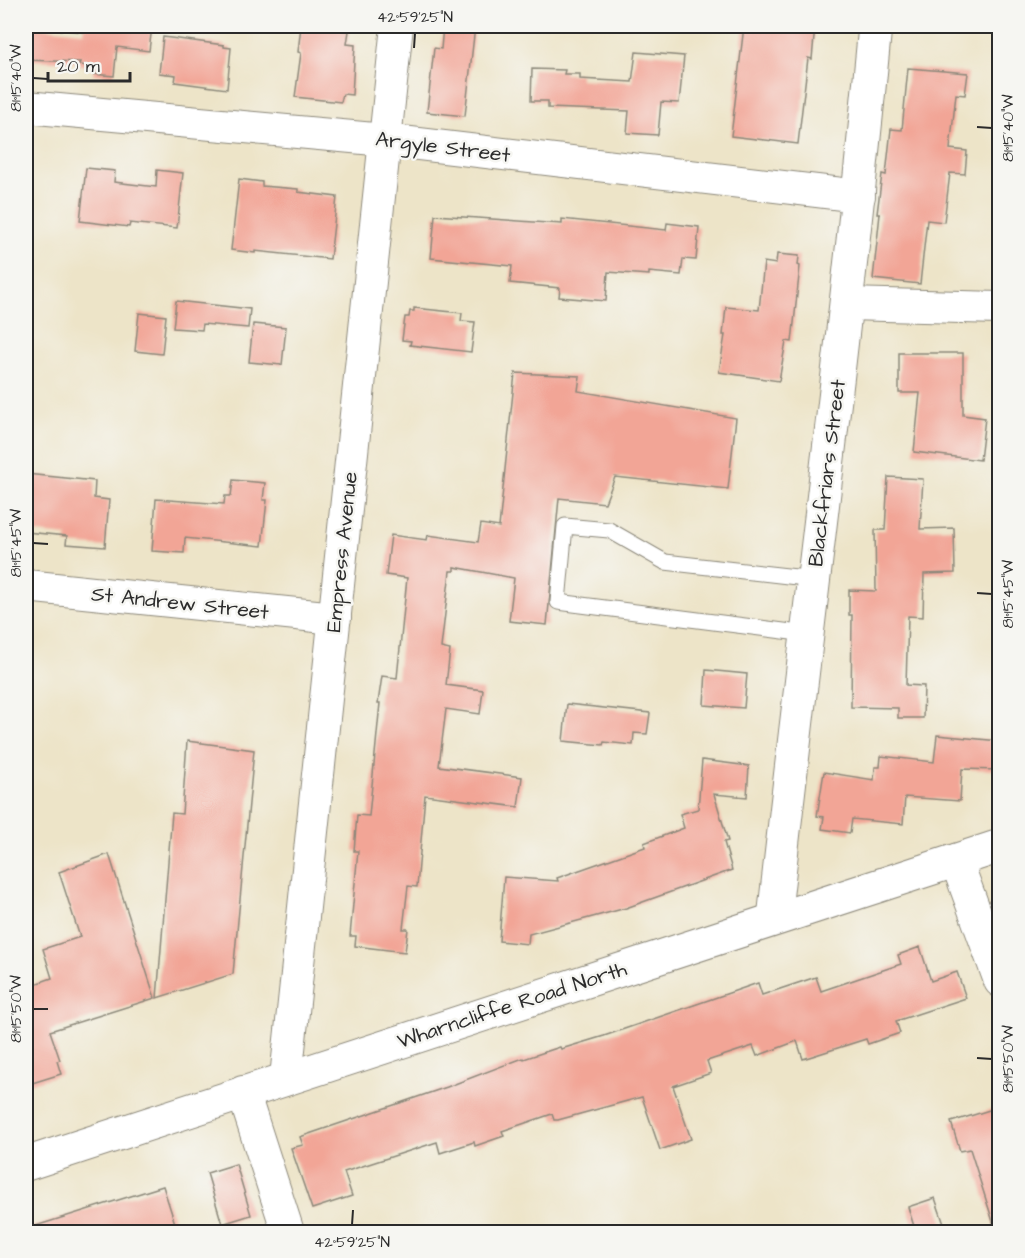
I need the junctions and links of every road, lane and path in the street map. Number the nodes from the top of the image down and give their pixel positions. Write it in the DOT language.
graph roads {
  1 [pos="397,26"];
  2 [pos="875,26"];
  3 [pos="26,107"];
  4 [pos="385,140"];
  5 [pos="859,196"];
  6 [pos="847,304"];
  7 [pos="999,308"];
  8 [pos="814,579"];
  9 [pos="26,586"];
  10 [pos="335,618"];
  11 [pos="807,633"];
  12 [pos="999,846"];
  13 [pos="956,860"];
  14 [pos="774,919"];
  15 [pos="999,981"];
  16 [pos="286,1078"];
  17 [pos="243,1092"];
  18 [pos="26,1164"];
  19 [pos="288,1233"];
  1 -- 4 [label="street, Empress Avenue"];
  2 -- 5 [label="main road, Blackfriars Street"];
  3 -- 4 [label="street, Argyle Street"];
  4 -- 5 [label="street, Argyle Street"];
  4 -- 10 [label="street, Empress Avenue"];
  5 -- 6 [label="main road, Blackfriars Street"];
  6 -- 7 [label="street"];
  6 -- 8 [label="main road, Blackfriars Street"];
  8 -- 11 [label="main road, Blackfriars Street"];
  8 -- 11 [label="lane"];
  9 -- 10 [label="street, St Andrew Street"];
  10 -- 16 [label="street, Empress Avenue"];
  11 -- 14 [label="main road, Blackfriars Street"];
  12 -- 13 [label="main road, Wharncliffe Road North"];
  13 -- 14 [label="main road, Wharncliffe Road North"];
  13 -- 15 [label="street"];
  14 -- 16 [label="main road, Wharncliffe Road North"];
  16 -- 17 [label="main road, Wharncliffe Road North"];
  17 -- 18 [label="main road, Wharncliffe Road North"];
  17 -- 19 [label="street"];
}
